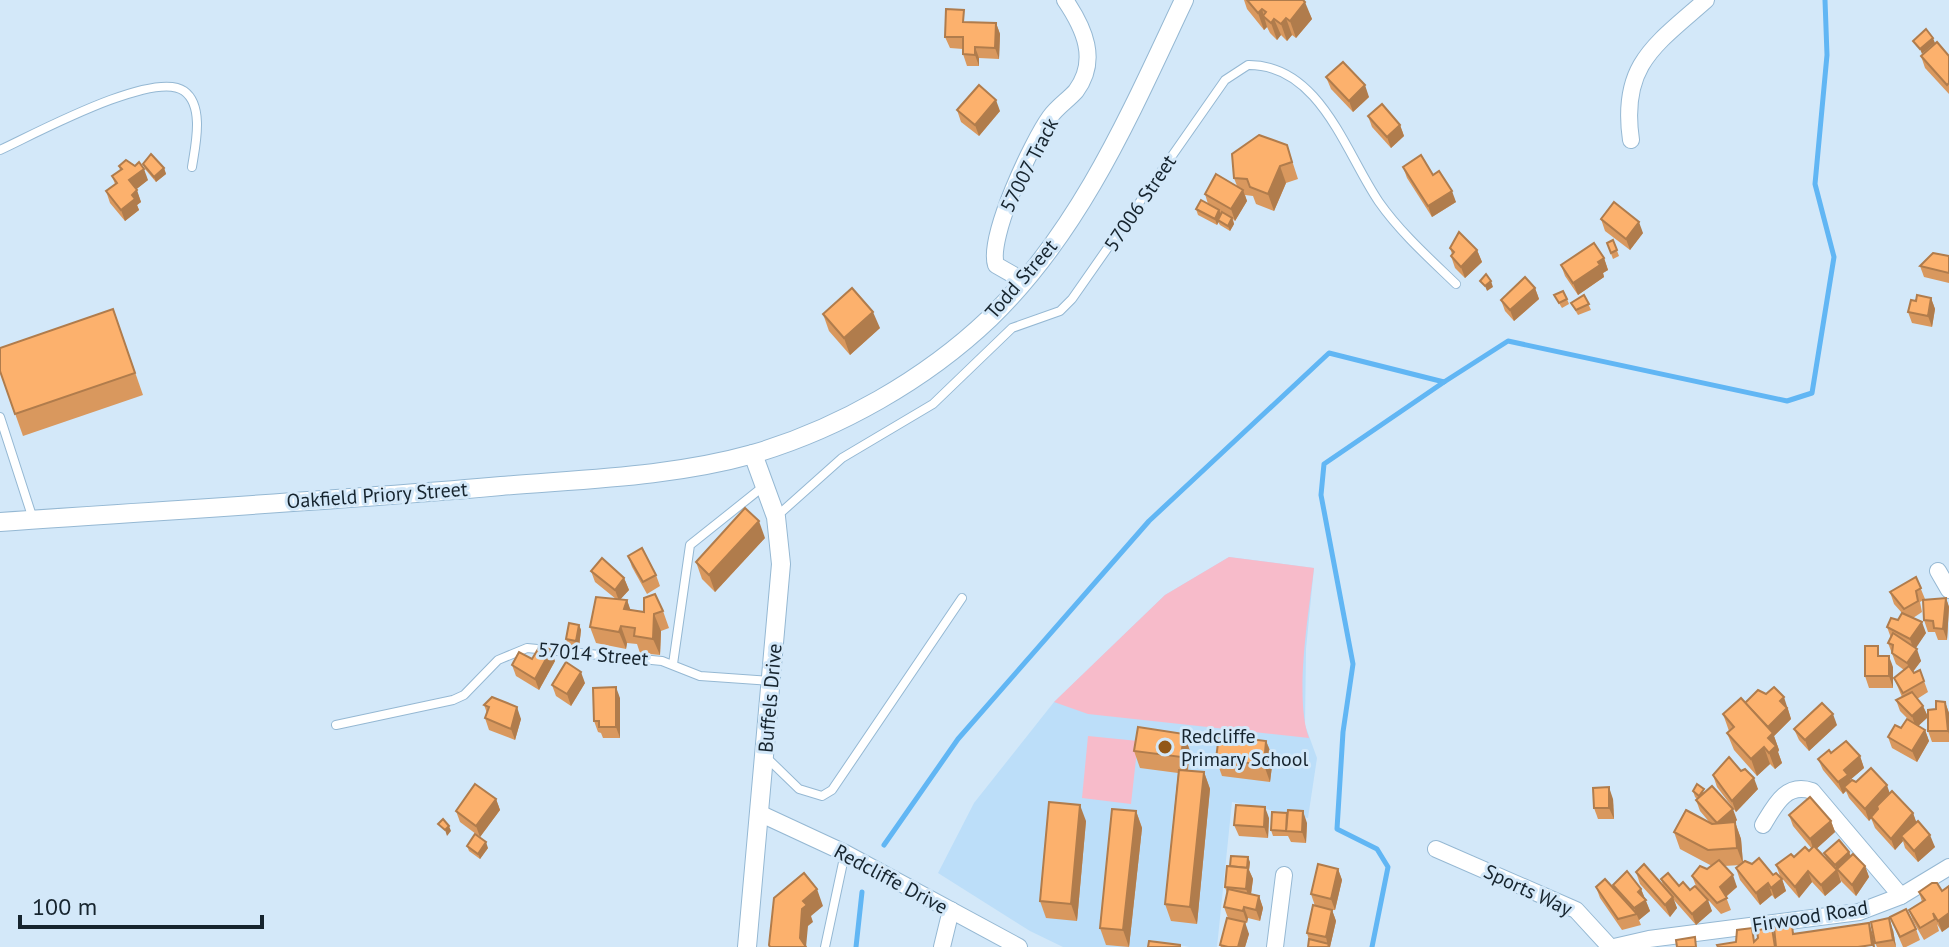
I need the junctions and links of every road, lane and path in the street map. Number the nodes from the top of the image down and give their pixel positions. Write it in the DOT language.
graph roads {
  1 [pos="1065,0"];
  2 [pos="1184,0"];
  3 [pos="1706,0"];
  4 [pos="1631,140"];
  5 [pos="0,150"];
  6 [pos="192,167"];
  7 [pos="1024,281"];
  8 [pos="1456,284"];
  9 [pos="0,417"];
  10 [pos="753,454"];
  11 [pos="765,486"];
  12 [pos="776,517"];
  13 [pos="33,519"];
  14 [pos="0,522"];
  15 [pos="1938,571"];
  16 [pos="1949,590"];
  17 [pos="962,598"];
  18 [pos="673,664"];
  19 [pos="772,681"];
  20 [pos="336,725"];
  21 [pos="765,756"];
  22 [pos="761,814"];
  23 [pos="1763,825"];
  24 [pos="1436,849"];
  25 [pos="845,853"];
  26 [pos="1949,867"];
  27 [pos="1284,875"];
  28 [pos="1901,896"];
  29 [pos="951,910"];
  30 [pos="747,947"];
  31 [pos="825,947"];
  32 [pos="942,947"];
  33 [pos="1019,947"];
  34 [pos="1275,947"];
  35 [pos="1612,947"];
  1 -- 7 [label="street, 57007 Track"];
  2 -- 7 [label="street, Todd Street"];
  3 -- 4 [label="street"];
  5 -- 6 [label="lane"];
  7 -- 10 [label="street, Todd Street"];
  8 -- 12 [label="lane, 57006 Street"];
  9 -- 13 [label="lane"];
  10 -- 11 [label="street, Buffels Drive"];
  10 -- 13 [label="street, Oakfield Priory Street"];
  11 -- 12 [label="street, Buffels Drive"];
  11 -- 18 [label="lane"];
  12 -- 19 [label="street, Buffels Drive"];
  13 -- 14 [label="street, Oakfield Priory Street"];
  15 -- 16 [label="street"];
  17 -- 21 [label="lane"];
  18 -- 19 [label="lane, 57014 Street"];
  18 -- 20 [label="lane, 57014 Street"];
  19 -- 21 [label="street, Buffels Drive"];
  21 -- 22 [label="street, Buffels Drive"];
  22 -- 25 [label="street, Redcliffe Drive"];
  22 -- 30 [label="street, Buffels Drive"];
  23 -- 28 [label="street"];
  24 -- 35 [label="street, Sports Way"];
  25 -- 29 [label="street, Redcliffe Drive"];
  25 -- 31 [label="lane"];
  26 -- 28 [label="street, Firwood Road"];
  27 -- 34 [label="street"];
  28 -- 35 [label="street, Firwood Road"];
  29 -- 32 [label="street"];
  29 -- 33 [label="street, Redcliffe Drive"];
}
